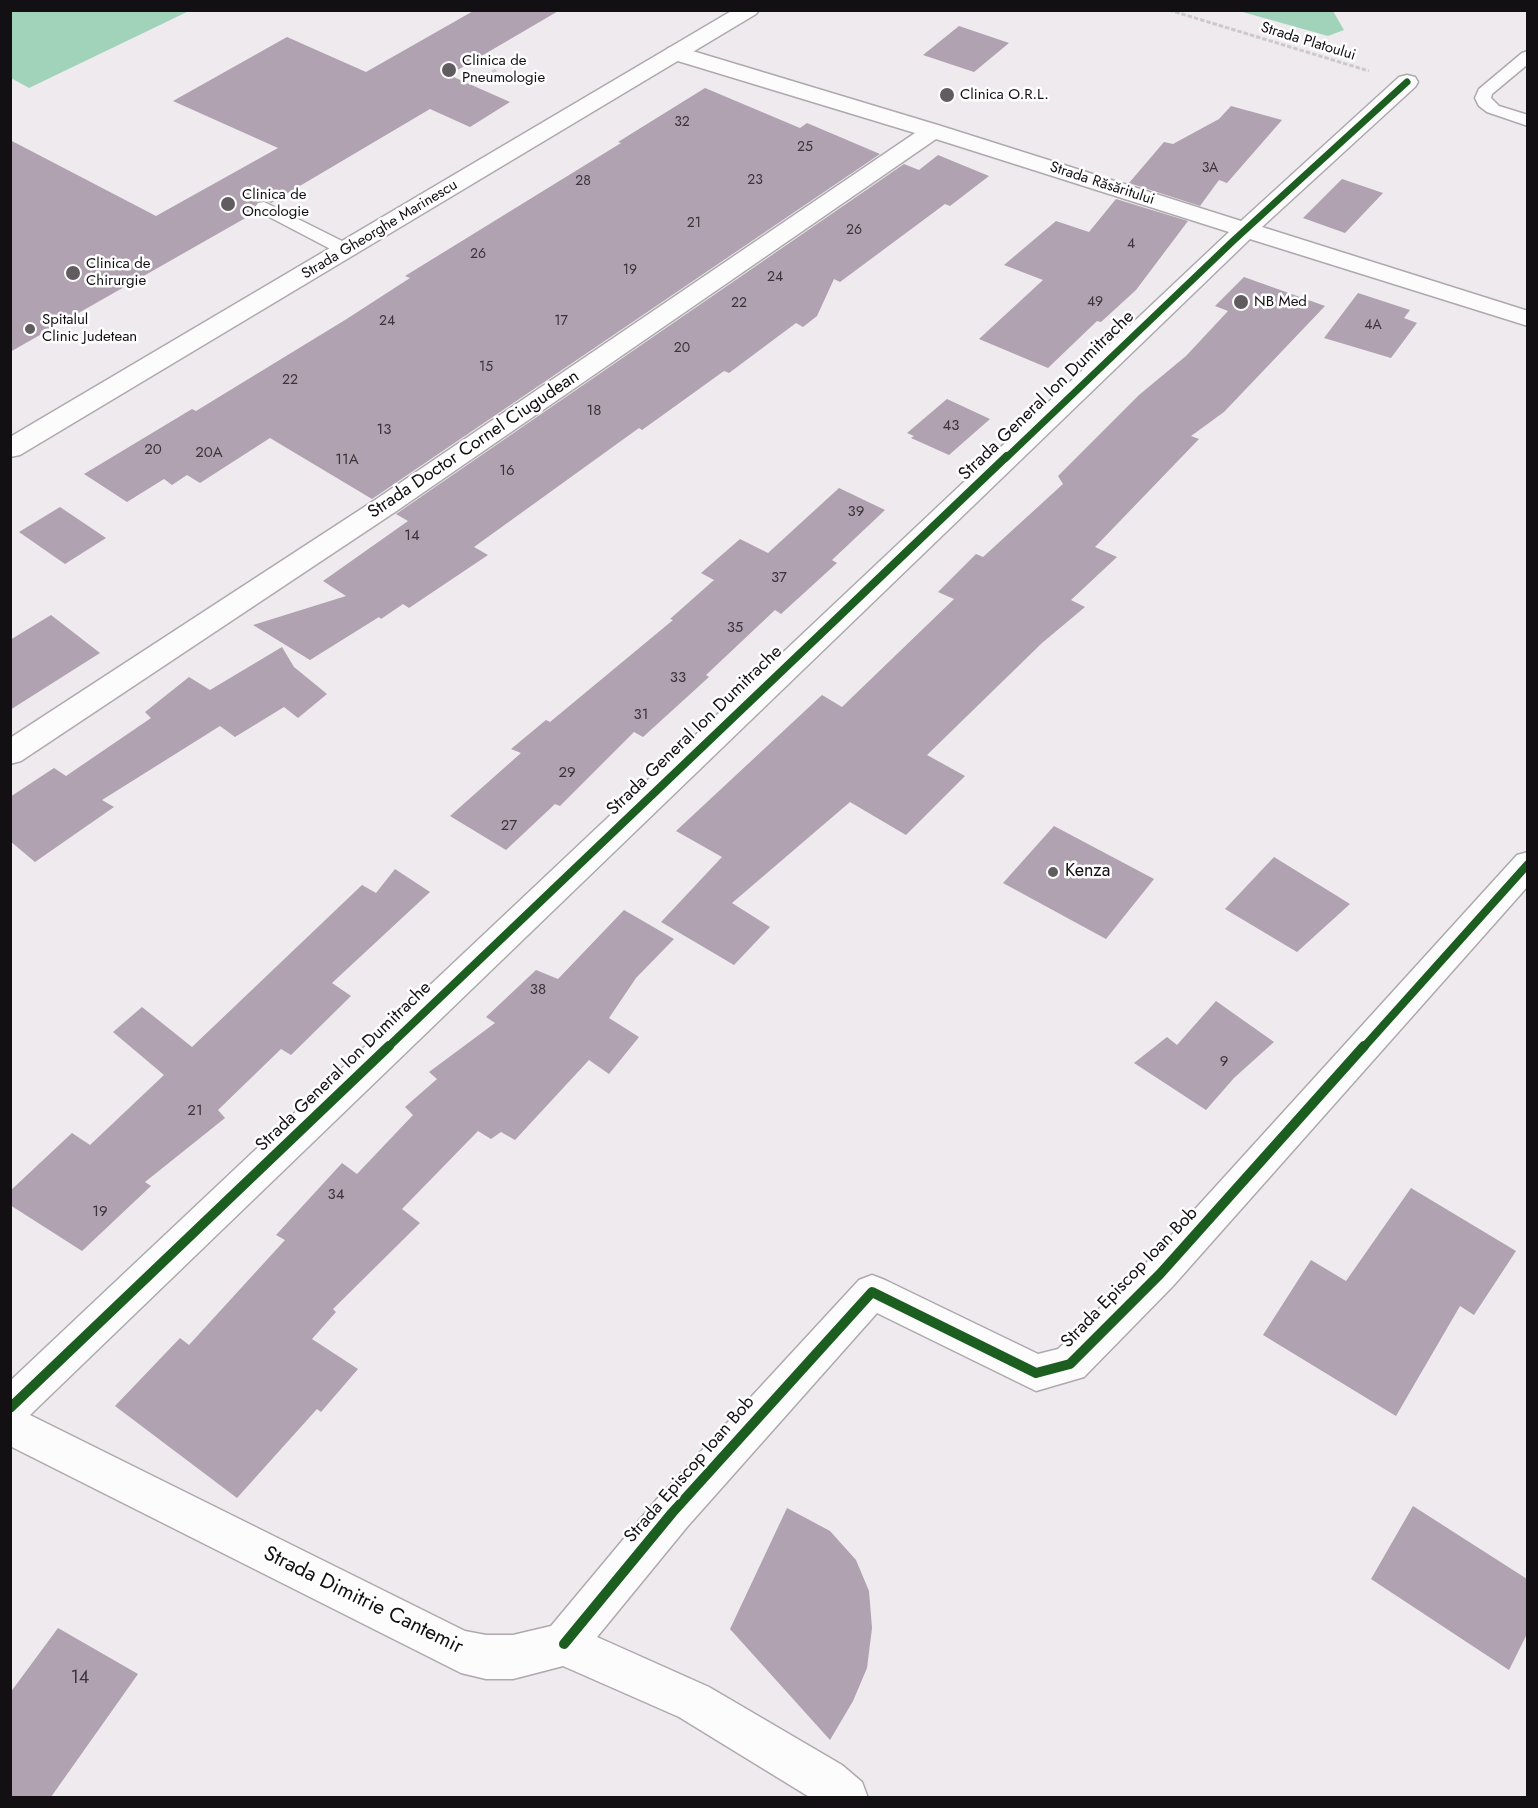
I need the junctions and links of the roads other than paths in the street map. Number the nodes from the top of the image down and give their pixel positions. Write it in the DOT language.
graph roads {
  1 [pos="749,10"];
  2 [pos="676,53"];
  3 [pos="1527,56"];
  4 [pos="1407,82"];
  5 [pos="1527,121"];
  6 [pos="933,131"];
  7 [pos="264,207"];
  8 [pos="1244,230"];
  9 [pos="346,250"];
  10 [pos="1527,319"];
  11 [pos="10,449"];
  12 [pos="10,753"];
  13 [pos="1527,864"];
  14 [pos="10,1408"];
  15 [pos="10,1425"];
  16 [pos="564,1644"];
  17 [pos="846,1797"];
  1 -- 2 [label="street, Strada Gheorghe Marinescu"];
  2 -- 6 [label="street, Strada Răsăritului"];
  2 -- 9 [label="street, Strada Gheorghe Marinescu"];
  3 -- 5 [label="lane"];
  4 -- 8 [label="street, Strada General Ion Dumitrache"];
  6 -- 8 [label="street, Strada Răsăritului"];
  6 -- 12 [label="street, Strada Doctor Cornel Ciugudean"];
  7 -- 9 [label="lane"];
  8 -- 10 [label="street, Strada Răsăritului"];
  8 -- 14 [label="street, Strada General Ion Dumitrache"];
  9 -- 11 [label="street, Strada Gheorghe Marinescu"];
  13 -- 16 [label="street, Strada Episcop Ioan Bob"];
  15 -- 16 [label="street, Strada Dimitrie Cantemir"];
  16 -- 17 [label="street"];
}
